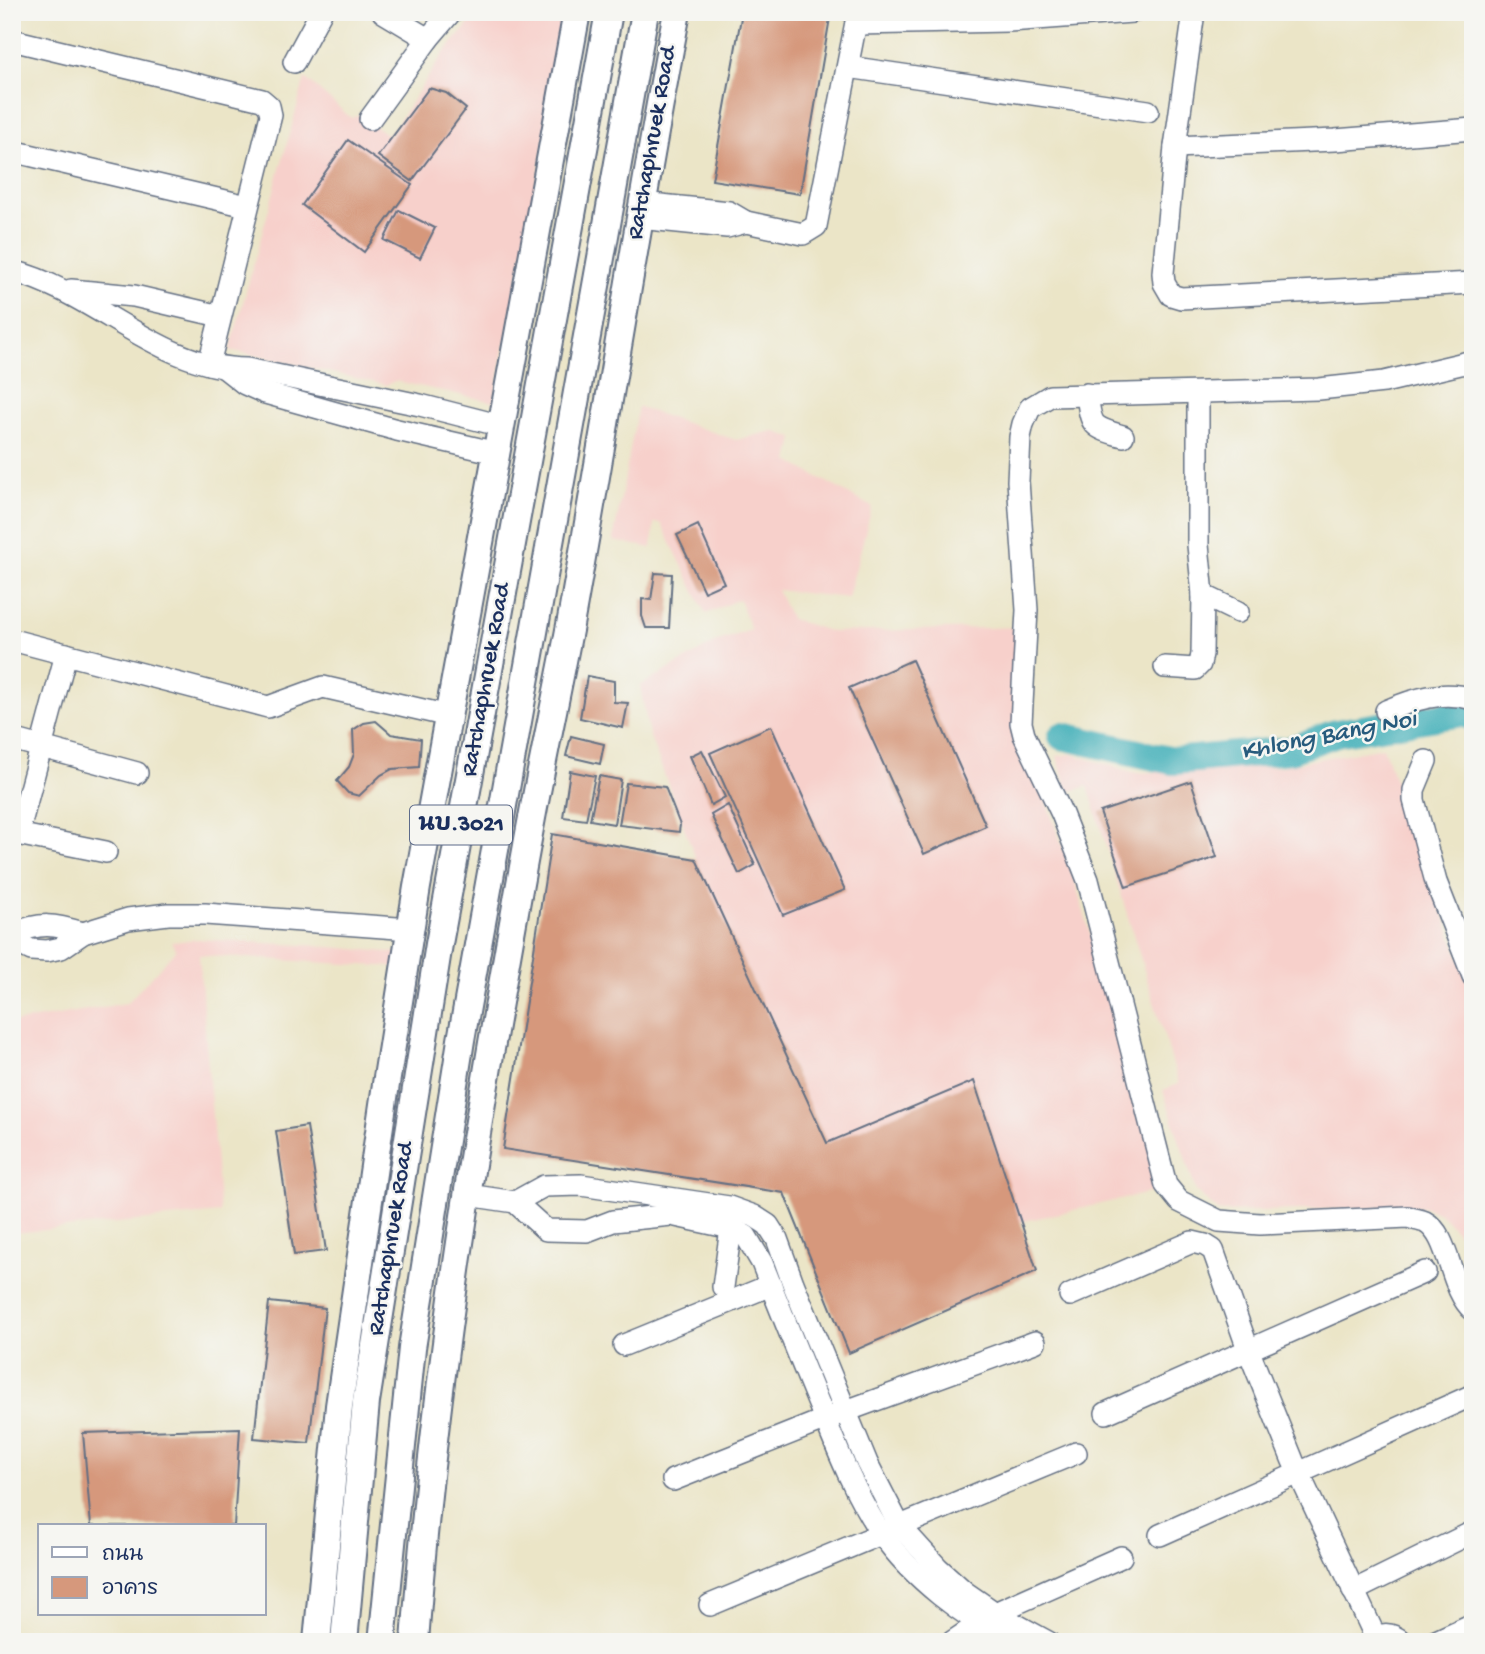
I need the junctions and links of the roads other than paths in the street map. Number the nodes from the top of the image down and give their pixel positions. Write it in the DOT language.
graph roads {
  1 [pos="321,12"];
  2 [pos="383,12"];
  3 [pos="451,12"];
  4 [pos="577,12"];
  5 [pos="609,12"];
  6 [pos="645,12"];
  7 [pos="677,12"];
  8 [pos="1132,12"];
  9 [pos="1194,12"];
  10 [pos="857,18"];
  11 [pos="428,38"];
  12 [pos="12,40"];
  13 [pos="294,62"];
  14 [pos="848,66"];
  15 [pos="1148,111"];
  16 [pos="370,119"];
  17 [pos="1473,129"];
  18 [pos="1175,147"];
  19 [pos="12,152"];
  20 [pos="641,205"];
  21 [pos="247,206"];
  22 [pos="12,271"];
  23 [pos="1473,283"];
  24 [pos="65,290"];
  25 [pos="220,316"];
  26 [pos="1473,361"];
  27 [pos="217,366"];
  28 [pos="580,376"];
  29 [pos="1198,393"];
  30 [pos="1087,394"];
  31 [pos="385,399"];
  32 [pos="378,424"];
  33 [pos="496,424"];
  34 [pos="1123,436"];
  35 [pos="497,453"];
  36 [pos="1203,595"];
  37 [pos="1238,612"];
  38 [pos="12,640"];
  39 [pos="66,654"];
  40 [pos="1165,667"];
  41 [pos="1473,699"];
  42 [pos="1386,711"];
  43 [pos="449,716"];
  44 [pos="12,739"];
  45 [pos="41,747"];
  46 [pos="1426,761"];
  47 [pos="137,773"];
  48 [pos="15,834"];
  49 [pos="106,852"];
  50 [pos="411,929"];
  51 [pos="83,933"];
  52 [pos="12,934"];
  53 [pos="12,940"];
  54 [pos="1473,976"];
  55 [pos="468,1195"];
  56 [pos="515,1202"];
  57 [pos="731,1228"];
  58 [pos="365,1238"];
  59 [pos="789,1270"];
  60 [pos="1425,1272"];
  61 [pos="769,1282"];
  62 [pos="723,1287"];
  63 [pos="1070,1295"];
  64 [pos="1473,1310"];
  65 [pos="1035,1342"];
  66 [pos="624,1345"];
  67 [pos="412,1348"];
  68 [pos="1248,1349"];
  69 [pos="1473,1395"];
  70 [pos="366,1402"];
  71 [pos="846,1412"];
  72 [pos="1106,1413"];
  73 [pos="825,1419"];
  74 [pos="1076,1453"];
  75 [pos="1299,1472"];
  76 [pos="429,1474"];
  77 [pos="673,1480"];
  78 [pos="890,1529"];
  79 [pos="1473,1532"];
  80 [pos="1160,1535"];
  81 [pos="1121,1558"];
  82 [pos="1353,1591"];
  83 [pos="710,1605"];
  84 [pos="987,1618"];
  85 [pos="1473,1624"];
  86 [pos="1372,1639"];
  87 [pos="317,1642"];
  88 [pos="344,1642"];
  89 [pos="382,1642"];
  90 [pos="415,1642"];
  91 [pos="952,1642"];
  92 [pos="1012,1642"];
  93 [pos="1048,1642"];
  94 [pos="1402,1642"];
  95 [pos="1434,1642"];
  1 -- 13 [label="street"];
  2 -- 11 [label="street"];
  3 -- 11 [label="street"];
  4 -- 33 [label="main road, Ratchaphruek Road / นบ.3021"];
  5 -- 70 [label="main road, Ratchaphruek Road / นบ.3021"];
  6 -- 28 [label="main road, Ratchaphruek Road / นบ.3021"];
  7 -- 20 [label="main road, Ratchaphruek Road / นบ.3021"];
  8 -- 10 [label="street"];
  9 -- 18 [label="street"];
  10 -- 14 [label="street"];
  11 -- 16 [label="street"];
  12 -- 21 [label="street"];
  14 -- 15 [label="street"];
  14 -- 20 [label="street"];
  17 -- 18 [label="street"];
  18 -- 23 [label="street"];
  19 -- 21 [label="street"];
  20 -- 28 [label="main road"];
  20 -- 55 [label="main road, Ratchaphruek Road / นบ.3021"];
  21 -- 25 [label="street"];
  22 -- 24 [label="street"];
  24 -- 25 [label="street"];
  24 -- 27 [label="street"];
  25 -- 27 [label="street"];
  26 -- 29 [label="street"];
  27 -- 31 [label="street"];
  27 -- 32 [label="street"];
  28 -- 67 [label="main road, Ratchaphruek Road / นบ.3021"];
  29 -- 30 [label="street"];
  29 -- 36 [label="street"];
  30 -- 34 [label="street"];
  30 -- 64 [label="street"];
  31 -- 32 [label="street"];
  31 -- 33 [label="street"];
  32 -- 35 [label="street"];
  33 -- 35 [label="main road, Ratchaphruek Road / นบ.3021"];
  35 -- 43 [label="main road, Ratchaphruek Road / นบ.3021"];
  36 -- 37 [label="street"];
  36 -- 40 [label="street"];
  38 -- 39 [label="street"];
  39 -- 43 [label="street"];
  39 -- 45 [label="street"];
  41 -- 42 [label="street"];
  43 -- 50 [label="main road, Ratchaphruek Road / นบ.3021"];
  44 -- 45 [label="street"];
  45 -- 47 [label="street"];
  45 -- 48 [label="street"];
  46 -- 54 [label="street"];
  48 -- 49 [label="street"];
  50 -- 51 [label="street"];
  50 -- 58 [label="main road, Ratchaphruek Road / นบ.3021"];
  51 -- 52 [label="street"];
  51 -- 53 [label="street"];
  55 -- 56 [label="street"];
  55 -- 76 [label="main road, Ratchaphruek Road / นบ.3021"];
  56 -- 57 [label="street"];
  56 -- 59 [label="street"];
  57 -- 61 [label="street"];
  57 -- 62 [label="street"];
  58 -- 70 [label="main road"];
  58 -- 87 [label="main road, Ratchaphruek Road / นบ.3021"];
  59 -- 61 [label="street"];
  59 -- 71 [label="street"];
  60 -- 68 [label="street"];
  61 -- 66 [label="street"];
  61 -- 73 [label="street"];
  63 -- 68 [label="street"];
  65 -- 71 [label="street"];
  67 -- 76 [label="main road"];
  67 -- 89 [label="main road, Ratchaphruek Road / นบ.3021"];
  68 -- 72 [label="street"];
  68 -- 75 [label="street"];
  69 -- 75 [label="street"];
  70 -- 88 [label="main road, Ratchaphruek Road / นบ.3021"];
  71 -- 73 [label="street"];
  71 -- 78 [label="street"];
  73 -- 77 [label="street"];
  73 -- 78 [label="street"];
  74 -- 78 [label="street"];
  75 -- 80 [label="street"];
  75 -- 82 [label="street"];
  76 -- 90 [label="main road, Ratchaphruek Road / นบ.3021"];
  78 -- 83 [label="street"];
  78 -- 84 [label="street"];
  79 -- 82 [label="street"];
  81 -- 84 [label="street"];
  82 -- 86 [label="street"];
  84 -- 91 [label="street"];
  84 -- 92 [label="street"];
  84 -- 93 [label="street"];
  85 -- 95 [label="street"];
  86 -- 94 [label="street"];
}
